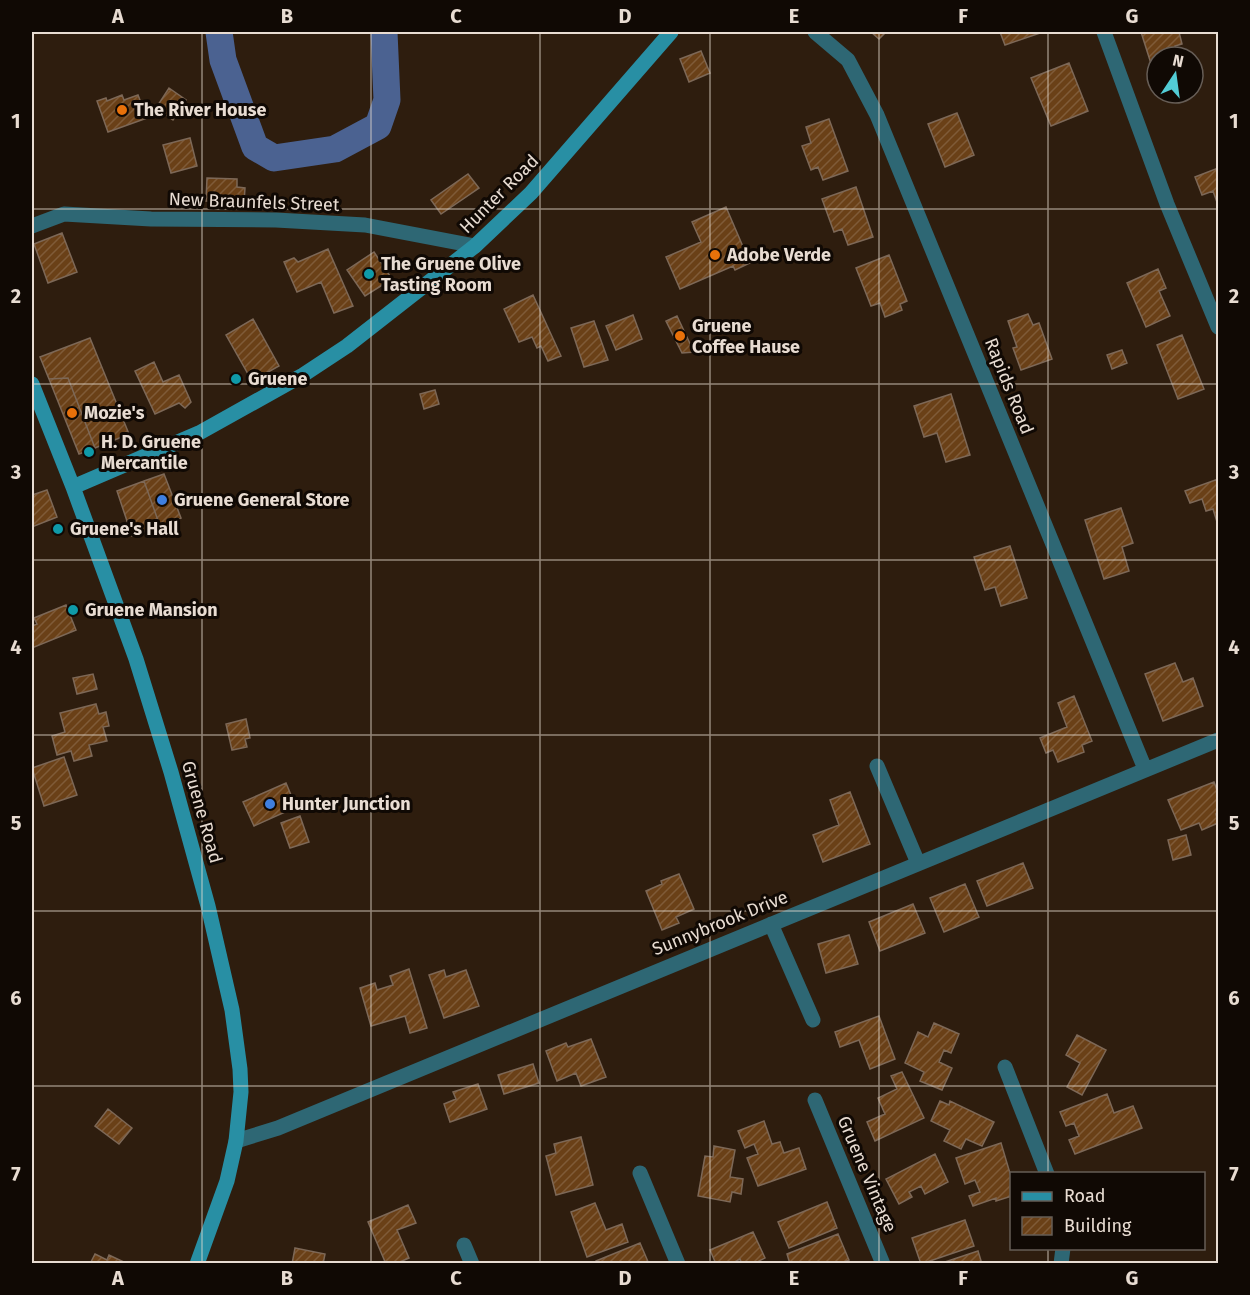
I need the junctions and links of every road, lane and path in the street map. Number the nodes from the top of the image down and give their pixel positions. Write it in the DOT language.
graph roads {
  1 [pos="671,32"];
  2 [pos="815,32"];
  3 [pos="1104,32"];
  4 [pos="32,226"];
  5 [pos="475,246"];
  6 [pos="1218,327"];
  7 [pos="32,384"];
  8 [pos="73,487"];
  9 [pos="1218,740"];
  10 [pos="877,766"];
  11 [pos="1145,769"];
  12 [pos="918,863"];
  13 [pos="771,924"];
  14 [pos="813,1020"];
  15 [pos="1005,1067"];
  16 [pos="815,1100"];
  17 [pos="236,1141"];
  18 [pos="1047,1172"];
  19 [pos="640,1173"];
  20 [pos="464,1245"];
  21 [pos="197,1263"];
  22 [pos="472,1263"];
  23 [pos="678,1263"];
  24 [pos="883,1263"];
  1 -- 5 [label="street, Hunter Road"];
  2 -- 11 [label="street, Rapids Road"];
  3 -- 6 [label="street"];
  4 -- 5 [label="street, New Braunfels Street"];
  5 -- 8 [label="street, Hunter Road"];
  7 -- 8 [label="street, Gruene Road"];
  8 -- 17 [label="street, Gruene Road"];
  9 -- 11 [label="street, Sunnybrook Drive"];
  10 -- 12 [label="street"];
  11 -- 12 [label="street, Sunnybrook Drive"];
  12 -- 13 [label="street, Sunnybrook Drive"];
  13 -- 14 [label="street"];
  13 -- 17 [label="street, Sunnybrook Drive"];
  15 -- 18 [label="street"];
  16 -- 24 [label="street, Gruene Vintage"];
  17 -- 21 [label="street, Gruene Road"];
  19 -- 23 [label="street"];
  20 -- 22 [label="street"];
}
